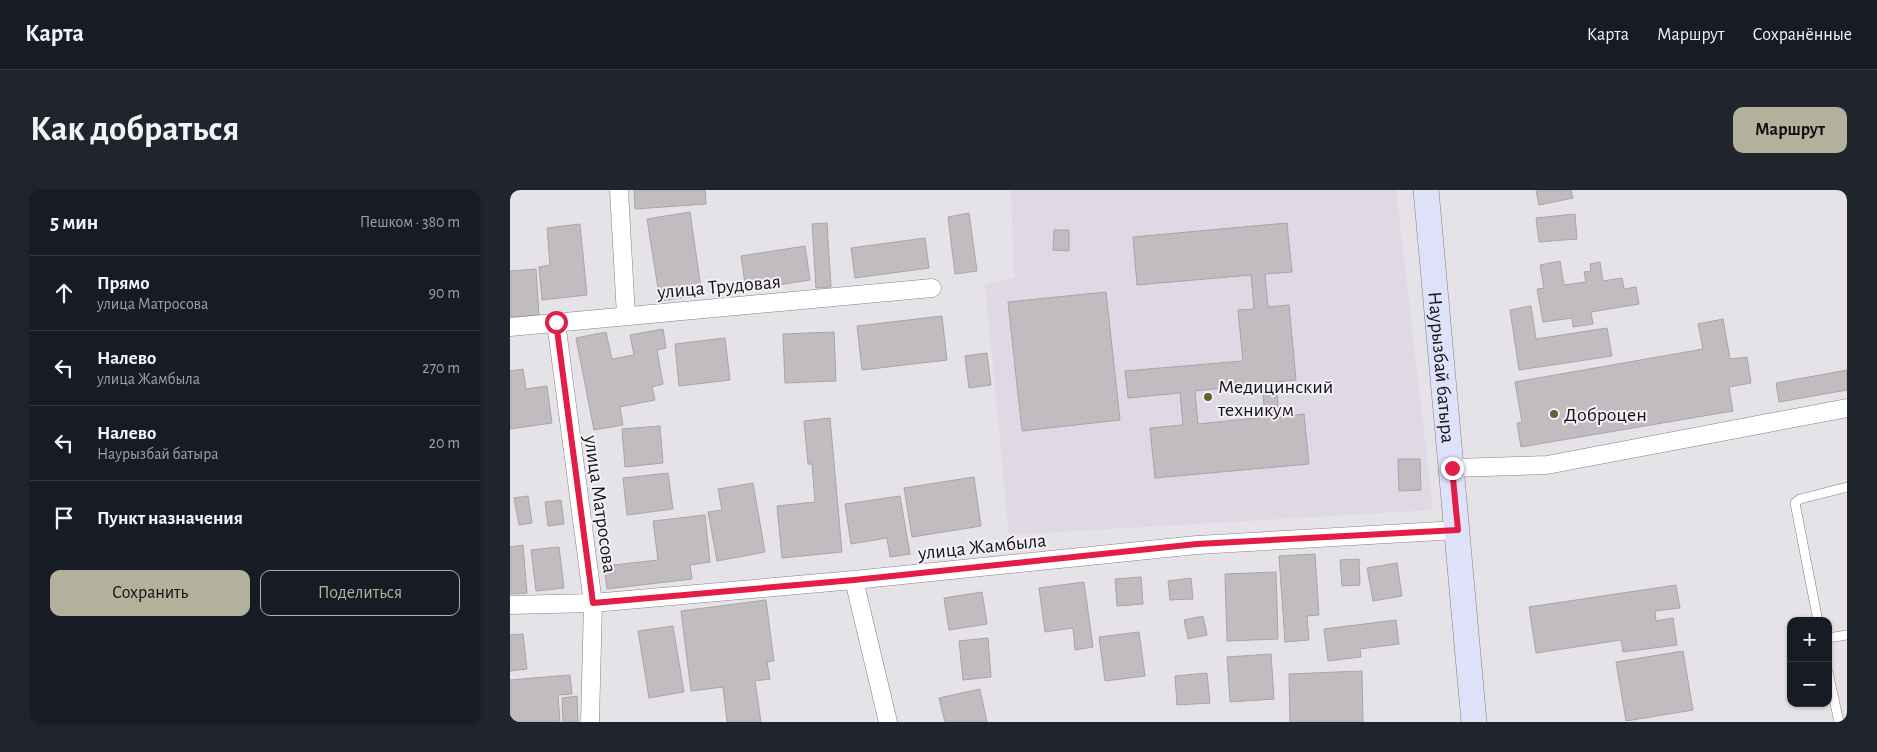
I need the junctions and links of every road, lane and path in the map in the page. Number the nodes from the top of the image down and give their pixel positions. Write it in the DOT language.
graph roads {
  1 [pos="619,190"];
  2 [pos="1426,190"];
  3 [pos="932,288"];
  4 [pos="626,316"];
  5 [pos="556,322"];
  6 [pos="510,327"];
  7 [pos="1847,408"];
  8 [pos="1452,468"];
  9 [pos="1847,487"];
  10 [pos="1458,530"];
  11 [pos="854,580"];
  12 [pos="593,603"];
  13 [pos="510,605"];
  14 [pos="1817,617"];
  15 [pos="1847,635"];
  16 [pos="1832,637"];
  17 [pos="1832,690"];
  18 [pos="590,722"];
  19 [pos="888,722"];
  20 [pos="1474,722"];
  21 [pos="1839,722"];
  1 -- 4 [label="street"];
  2 -- 8 [label="main road, Наурызбай батыра"];
  3 -- 4 [label="street, улица Трудовая"];
  4 -- 5 [label="street, улица Трудовая"];
  5 -- 6 [label="street, улица Трудовая"];
  5 -- 12 [label="street, улица Матросова"];
  7 -- 8 [label="street"];
  8 -- 10 [label="main road, Наурызбай батыра"];
  9 -- 14 [label="lane"];
  10 -- 11 [label="street, улица Жамбыла"];
  10 -- 20 [label="main road, Наурызбай батыра"];
  11 -- 12 [label="street, улица Жамбыла"];
  11 -- 19 [label="street"];
  12 -- 13 [label="street, улица Жамбыла"];
  12 -- 18 [label="street, улица Матросова"];
  15 -- 16 [label="lane"];
  17 -- 21 [label="lane"];
}
